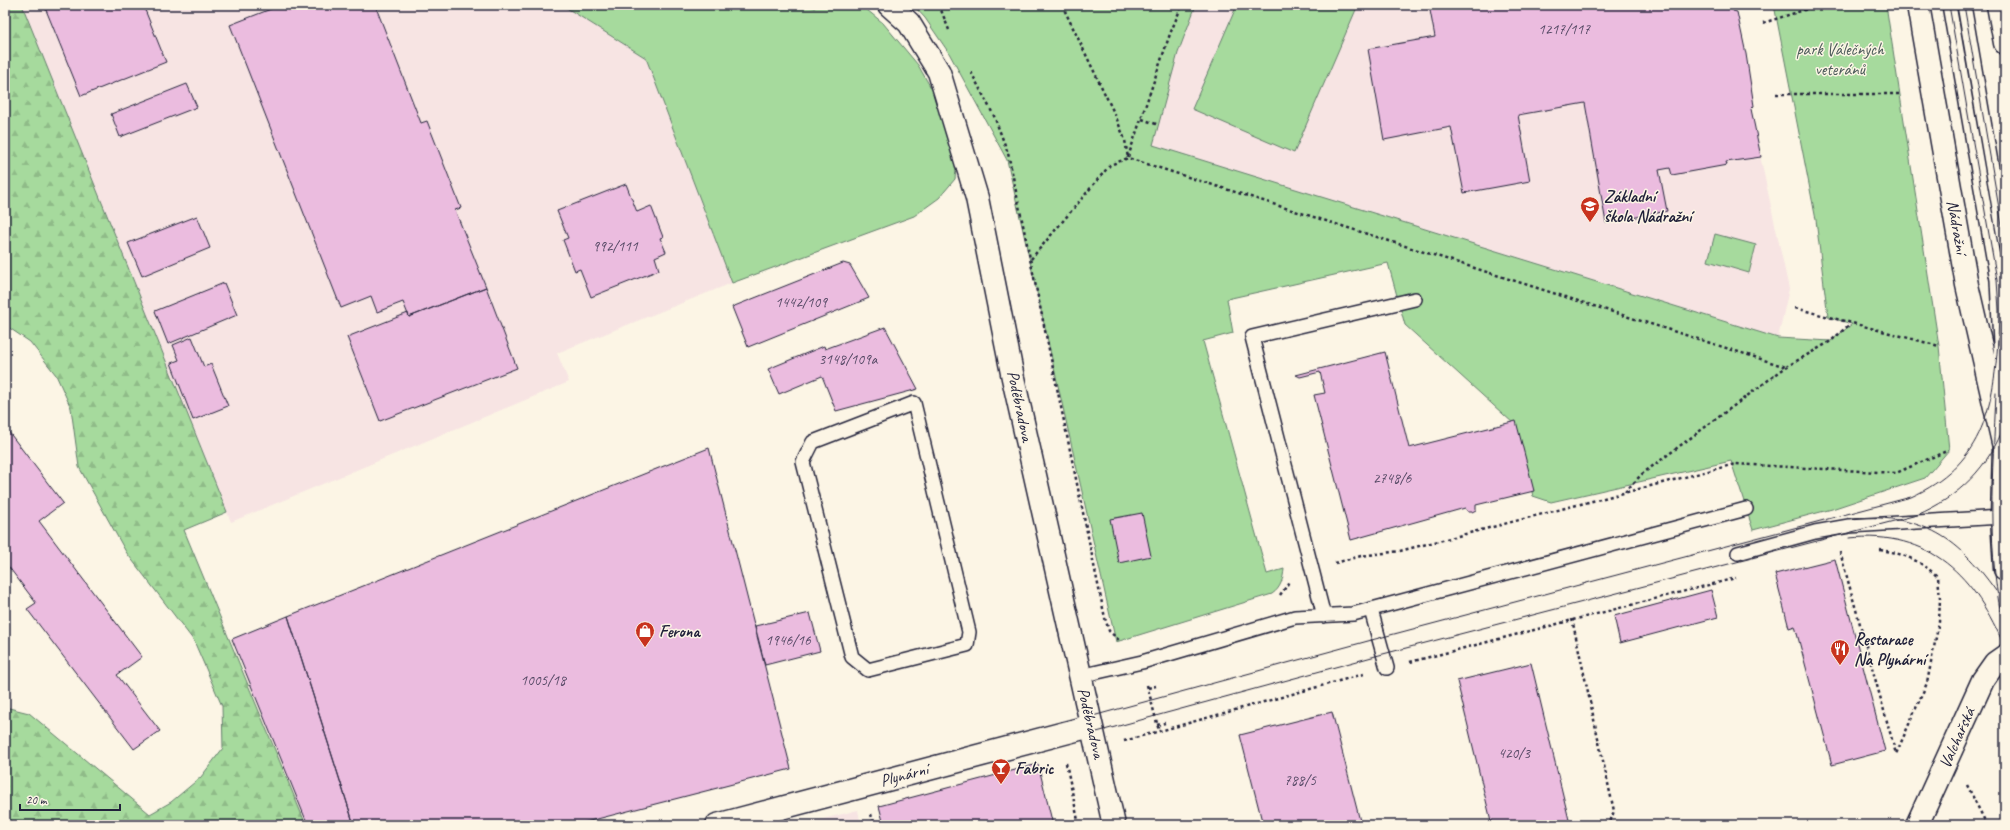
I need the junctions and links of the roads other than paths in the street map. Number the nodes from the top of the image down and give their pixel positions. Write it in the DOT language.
graph roads {
  1 [pos="889,5"];
  2 [pos="1918,5"];
  3 [pos="1949,5"];
  4 [pos="1964,5"];
  5 [pos="1998,5"];
  6 [pos="2005,43"];
  7 [pos="2005,243"];
  8 [pos="1415,299"];
  9 [pos="2005,443"];
  10 [pos="1746,509"];
  11 [pos="2002,517"];
  12 [pos="1738,553"];
  13 [pos="2005,569"];
  14 [pos="1371,610"];
  15 [pos="1324,616"];
  16 [pos="2005,656"];
  17 [pos="1387,668"];
  18 [pos="868,670"];
  19 [pos="1080,676"];
  20 [pos="1091,726"];
  21 [pos="717,825"];
  22 [pos="1114,825"];
  23 [pos="1917,825"];
  1 -- 19 [label="street, Poděbradova"];
  2 -- 9 [label="street, Nádražní"];
  3 -- 9 [label="lane"];
  4 -- 7 [label="lane"];
  5 -- 6 [label="street"];
  8 -- 15 [label="lane"];
  9 -- 11 [label="street, Nádražní"];
  10 -- 14 [label="lane"];
  11 -- 12 [label="lane"];
  11 -- 13 [label="street, Nádražní"];
  14 -- 15 [label="lane"];
  14 -- 17 [label="lane"];
  15 -- 19 [label="lane"];
  16 -- 23 [label="street, Valchařská"];
  18 -- 18 [label="lane"];
  19 -- 20 [label="street, Poděbradova"];
  20 -- 21 [label="street, Plynární"];
  20 -- 22 [label="street, Poděbradova"];
}
